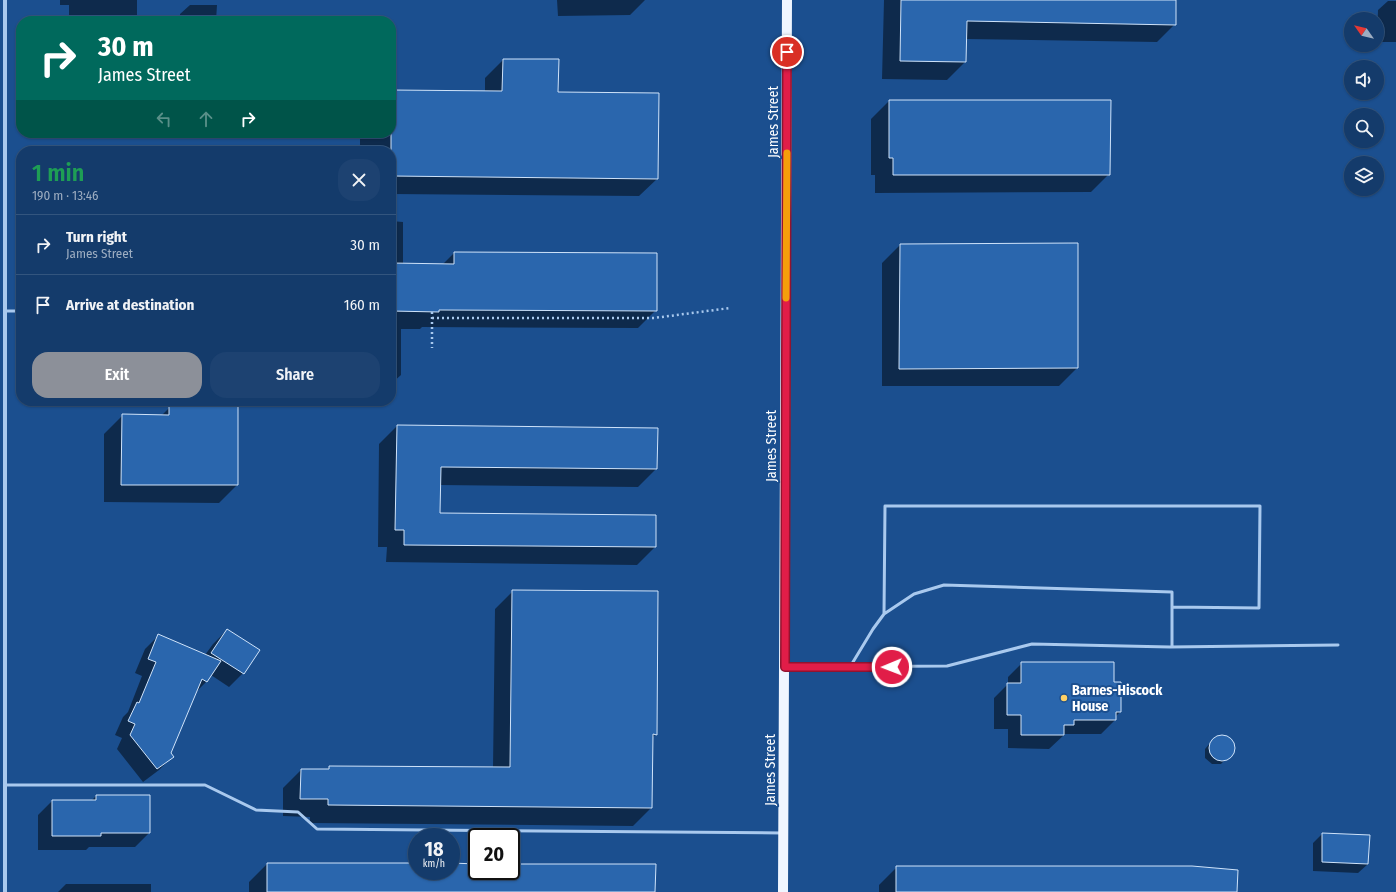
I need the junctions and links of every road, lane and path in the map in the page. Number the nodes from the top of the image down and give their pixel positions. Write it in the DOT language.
graph roads {
  1 [pos="5,0"];
  2 [pos="787,0"];
  3 [pos="730,308"];
  4 [pos="5,311"];
  5 [pos="16,311"];
  6 [pos="432,312"];
  7 [pos="432,318"];
  8 [pos="432,348"];
  9 [pos="0,390"];
  10 [pos="5,390"];
  11 [pos="1172,607"];
  12 [pos="884,614"];
  13 [pos="1338,644"];
  14 [pos="1172,646"];
  15 [pos="785,667"];
  16 [pos="850,667"];
  17 [pos="5,785"];
  18 [pos="783,833"];
  19 [pos="5,892"];
  20 [pos="783,892"];
  1 -- 4 [label="street"];
  2 -- 15 [label="main road, James Street"];
  3 -- 7 [label="path"];
  4 -- 5 [label="lane"];
  4 -- 10 [label="street"];
  6 -- 7 [label="path"];
  7 -- 8 [label="path"];
  9 -- 10 [label="street"];
  10 -- 17 [label="street"];
  11 -- 12 [label="lane"];
  11 -- 12 [label="lane"];
  11 -- 14 [label="lane"];
  12 -- 16 [label="lane"];
  13 -- 14 [label="lane"];
  14 -- 16 [label="lane"];
  15 -- 16 [label="lane"];
  15 -- 18 [label="main road, James Street"];
  17 -- 18 [label="lane"];
  17 -- 19 [label="street"];
  18 -- 20 [label="main road, James Street"];
}
